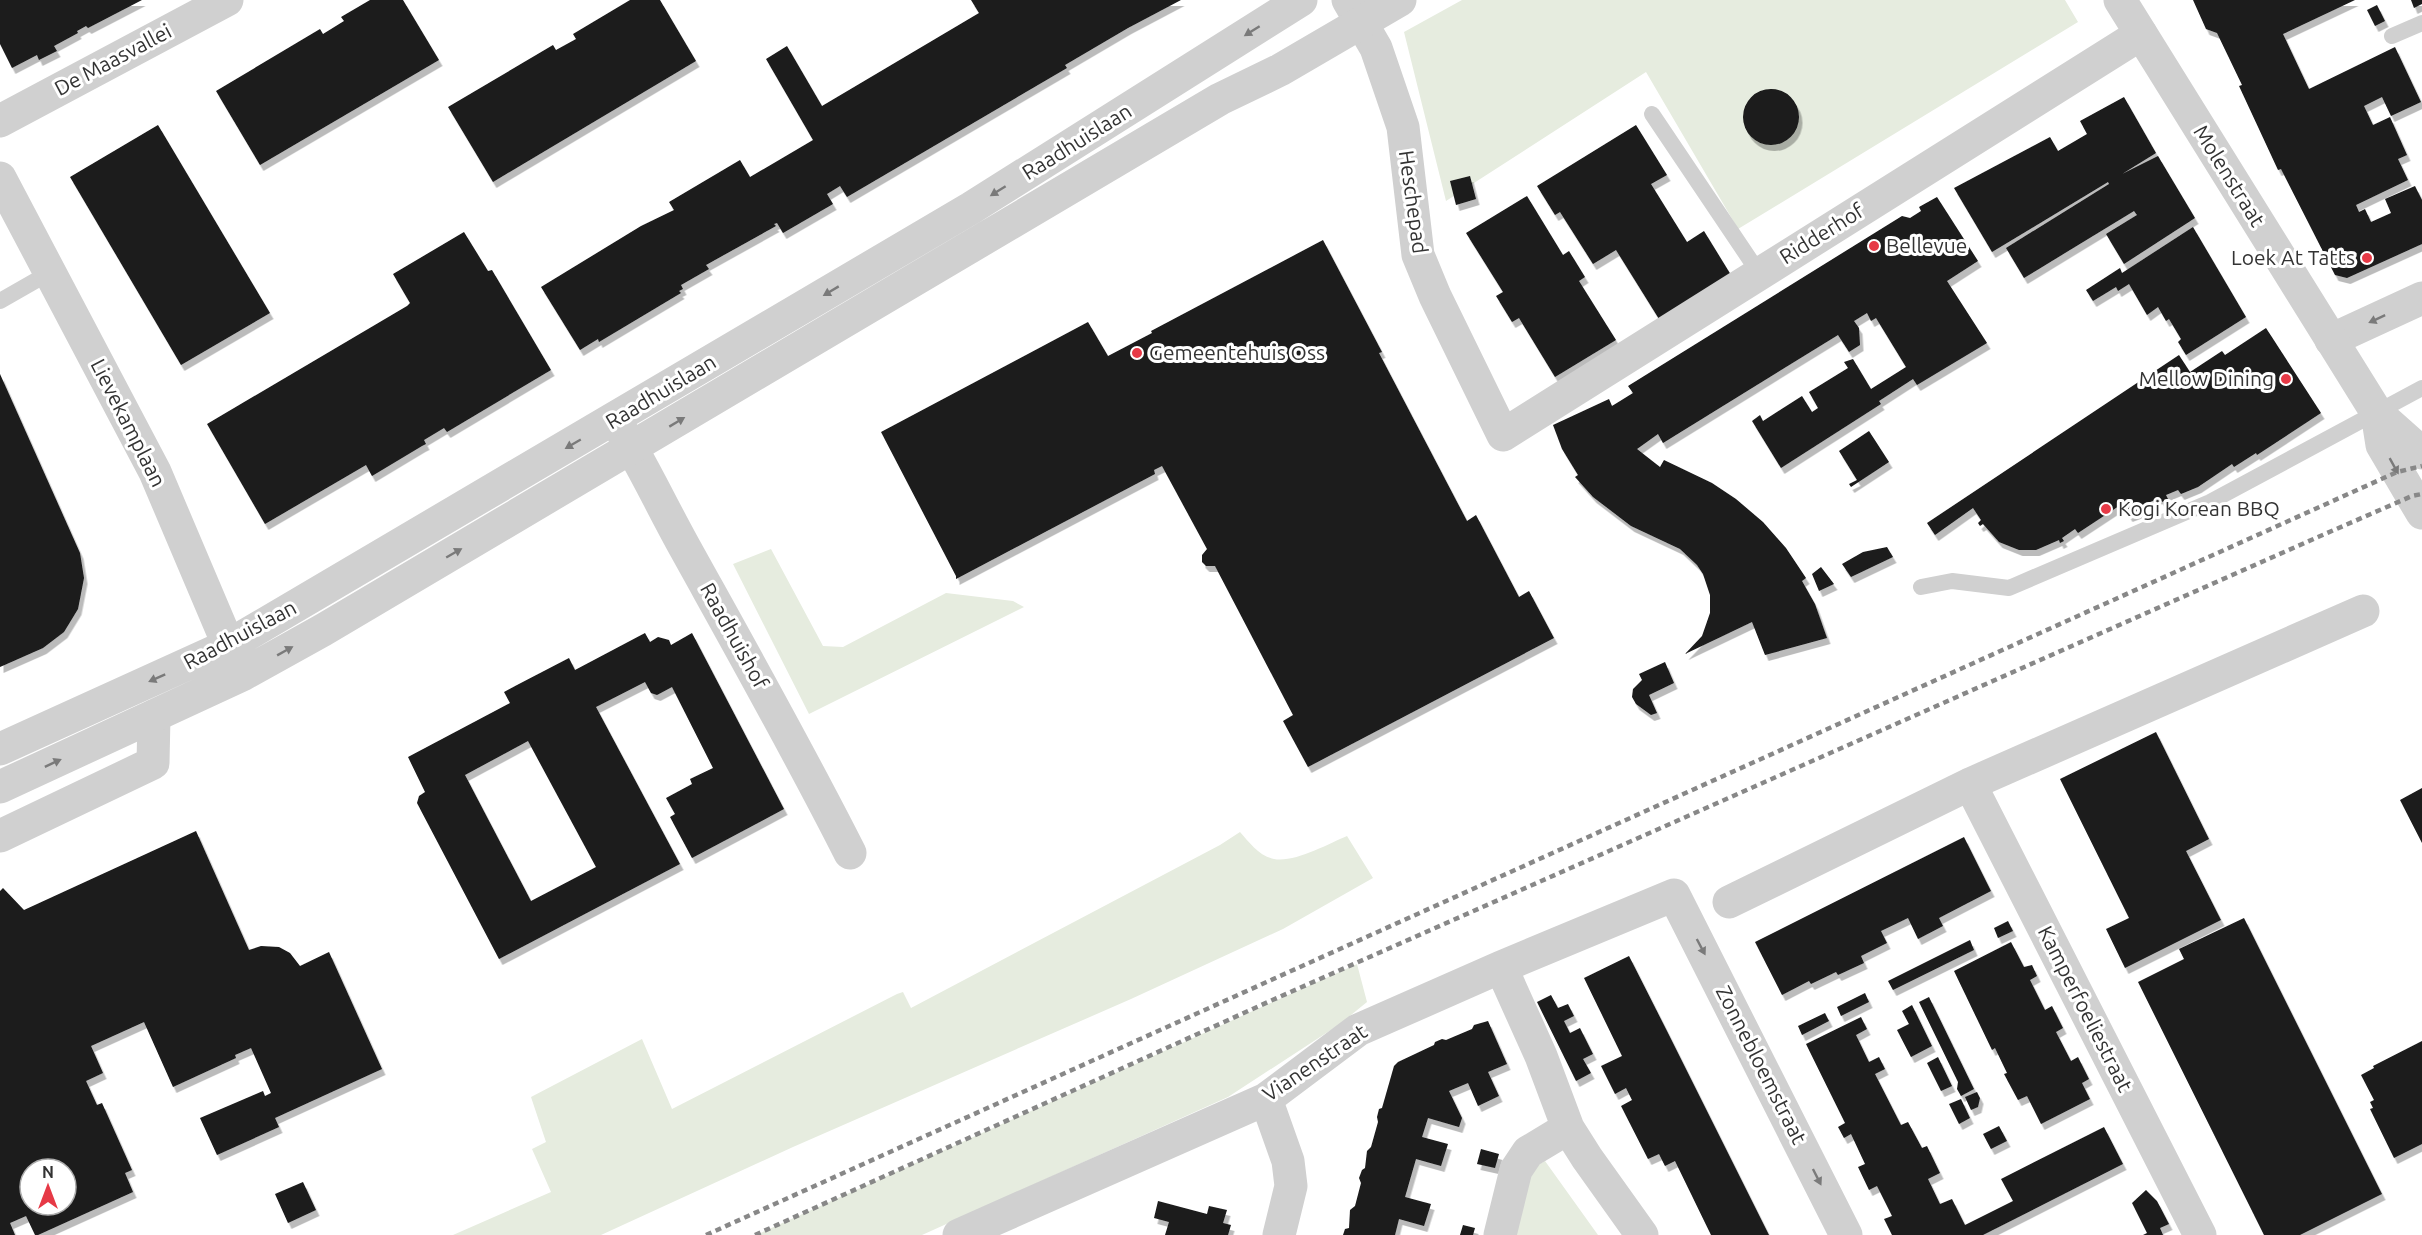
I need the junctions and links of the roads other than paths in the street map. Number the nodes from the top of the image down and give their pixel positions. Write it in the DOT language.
graph roads {
  1 [pos="227,0"];
  2 [pos="1302,0"];
  3 [pos="1400,0"];
  4 [pos="2120,0"];
  5 [pos="1355,11"];
  6 [pos="2422,23"];
  7 [pos="2141,34"];
  8 [pos="2392,36"];
  9 [pos="1652,114"];
  10 [pos="0,121"];
  11 [pos="0,178"];
  12 [pos="50,273"];
  13 [pos="1759,273"];
  14 [pos="2422,298"];
  15 [pos="0,301"];
  16 [pos="2331,340"];
  17 [pos="2422,388"];
  18 [pos="2377,413"];
  19 [pos="615,420"];
  20 [pos="1503,435"];
  21 [pos="633,448"];
  22 [pos="2422,453"];
  23 [pos="2422,513"];
  24 [pos="1921,587"];
  25 [pos="2362,611"];
  26 [pos="229,645"];
  27 [pos="242,675"];
  28 [pos="154,716"];
  29 [pos="0,749"];
  30 [pos="1970,784"];
  31 [pos="0,787"];
  32 [pos="0,836"];
  33 [pos="850,853"];
  34 [pos="1674,895"];
  35 [pos="1729,902"];
  36 [pos="1501,967"];
  37 [pos="1266,1099"];
  38 [pos="1568,1128"];
  39 [pos="959,1235"];
  40 [pos="1279,1235"];
  41 [pos="1500,1235"];
  42 [pos="1642,1235"];
  43 [pos="1846,1235"];
  44 [pos="2200,1235"];
  1 -- 10 [label="street, De Maasvallei"];
  2 -- 19 [label="street, Raadhuislaan, one-way"];
  3 -- 5 [label="street, Raadhuislaan"];
  4 -- 7 [label="street, Molenstraat"];
  5 -- 20 [label="street, Heschepad"];
  21 -- 5 [label="street, Raadhuislaan, one-way"];
  6 -- 8 [label="lane"];
  7 -- 13 [label="street, Ridderhof"];
  7 -- 16 [label="street, Molenstraat"];
  9 -- 13 [label="lane"];
  11 -- 12 [label="street, Lievekamplaan"];
  12 -- 15 [label="lane"];
  12 -- 26 [label="street, Lievekamplaan"];
  13 -- 20 [label="street, Ridderhof"];
  14 -- 16 [label="street, one-way"];
  16 -- 18 [label="street, Molenstraat"];
  17 -- 18 [label="lane"];
  18 -- 22 [label="street, Molenstraat"];
  18 -- 23 [label="street, Molenstraat, one-way"];
  18 -- 24 [label="lane"];
  19 -- 21 [label="street, Raadhuishof"];
  19 -- 26 [label="street, Raadhuislaan, one-way"];
  27 -- 21 [label="street, Raadhuislaan, one-way"];
  21 -- 33 [label="street, Raadhuishof"];
  25 -- 30 [label="street"];
  26 -- 27 [label="street, Lievekamplaan"];
  26 -- 29 [label="street, Raadhuislaan, one-way"];
  27 -- 28 [label="street, Raadhuislaan"];
  31 -- 28 [label="street, Raadhuislaan, one-way"];
  28 -- 32 [label="street"];
  30 -- 35 [label="street"];
  30 -- 44 [label="street, Kamperfoeliestraat"];
  34 -- 36 [label="street, Vianenstraat"];
  34 -- 43 [label="street, Zonnebloemstraat, one-way"];
  36 -- 37 [label="street, Vianenstraat"];
  36 -- 38 [label="street"];
  37 -- 39 [label="street, Vianenstraat"];
  37 -- 40 [label="street"];
  38 -- 41 [label="street"];
  38 -- 42 [label="street"];
}
